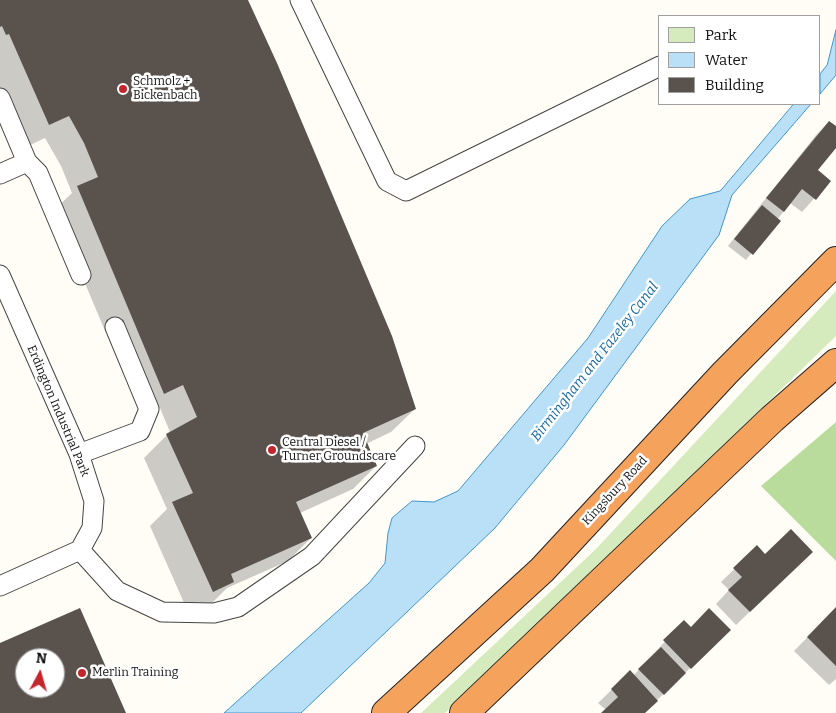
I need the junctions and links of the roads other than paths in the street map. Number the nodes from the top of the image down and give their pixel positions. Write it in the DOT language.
graph roads {
  1 [pos="300,0"];
  2 [pos="658,67"];
  3 [pos="0,98"];
  4 [pos="27,162"];
  5 [pos="0,174"];
  6 [pos="836,261"];
  7 [pos="0,275"];
  8 [pos="81,275"];
  9 [pos="115,327"];
  10 [pos="836,363"];
  11 [pos="415,446"];
  12 [pos="79,454"];
  13 [pos="80,550"];
  14 [pos="0,586"];
  15 [pos="386,713"];
  16 [pos="464,713"];
  1 -- 2 [label="lane"];
  3 -- 4 [label="lane"];
  4 -- 5 [label="lane"];
  4 -- 8 [label="lane"];
  6 -- 15 [label="highway, Kingsbury Road"];
  7 -- 12 [label="lane, Erdington Industrial Park"];
  9 -- 12 [label="lane"];
  10 -- 16 [label="highway"];
  11 -- 13 [label="lane"];
  12 -- 13 [label="lane, Erdington Industrial Park"];
  13 -- 14 [label="lane"];
}
